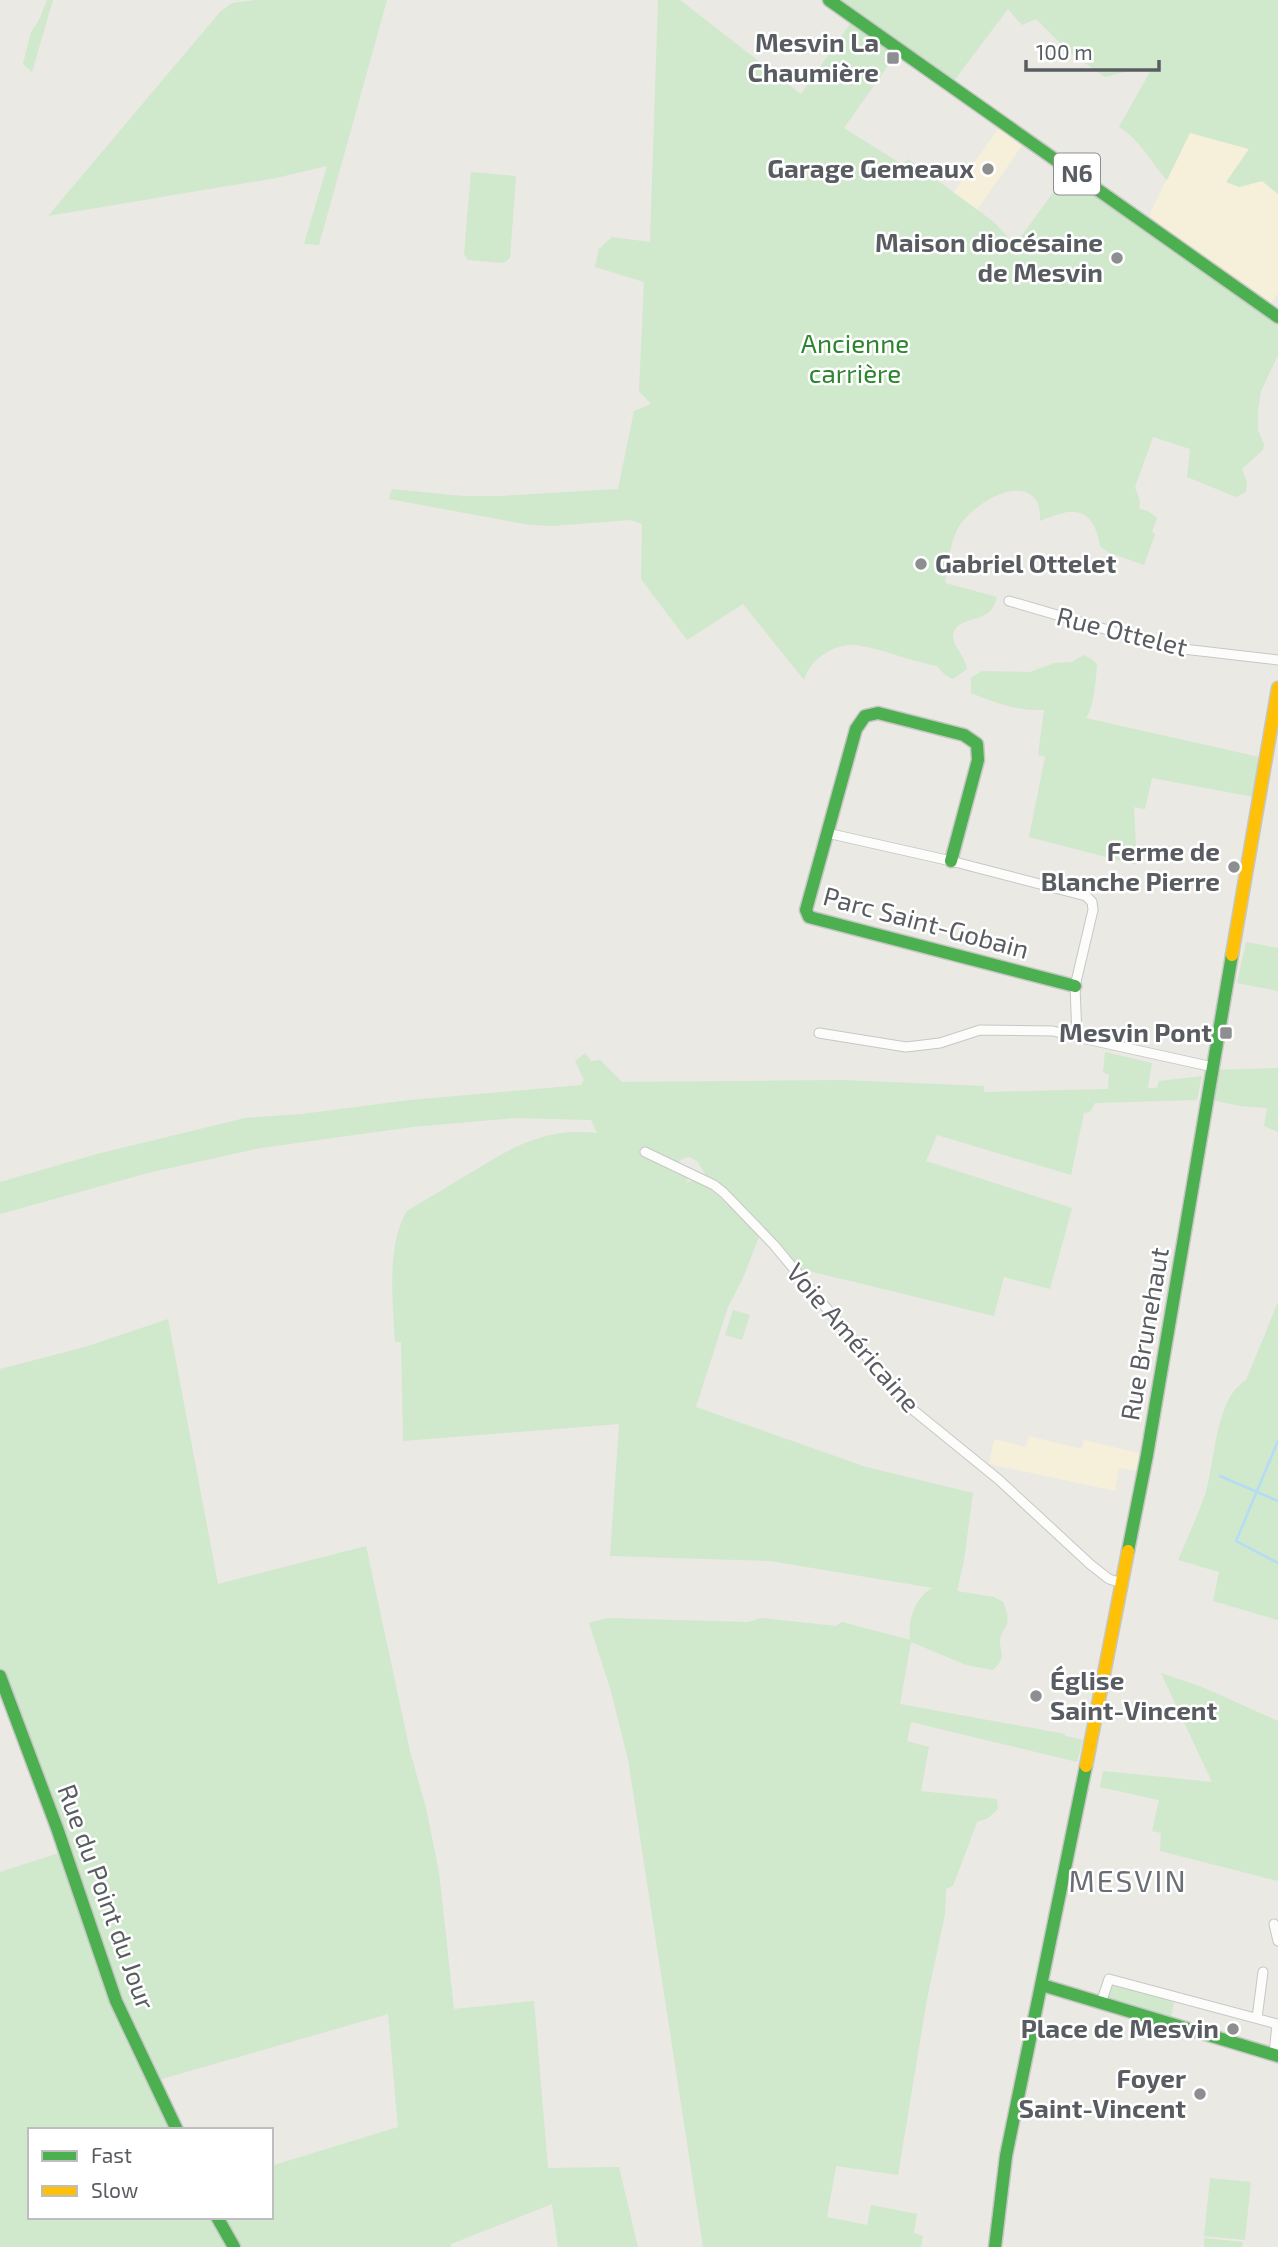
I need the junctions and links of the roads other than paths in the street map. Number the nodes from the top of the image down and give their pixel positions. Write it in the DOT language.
graph roads {
  1 [pos="829,0"];
  2 [pos="1278,317"];
  3 [pos="1009,601"];
  4 [pos="1278,660"];
  5 [pos="1278,688"];
  6 [pos="827,833"];
  7 [pos="951,860"];
  8 [pos="1075,986"];
  9 [pos="819,1033"];
  10 [pos="1077,1037"];
  11 [pos="1213,1067"];
  12 [pos="645,1152"];
  13 [pos="1122,1583"];
  14 [pos="0,1676"];
  15 [pos="1274,1923"];
  16 [pos="1278,1941"];
  17 [pos="1263,1972"];
  18 [pos="1042,1985"];
  19 [pos="1101,2003"];
  20 [pos="1278,2015"];
  21 [pos="1257,2018"];
  22 [pos="1277,2024"];
  23 [pos="1276,2055"];
  24 [pos="176,2128"];
  25 [pos="218,2219"];
  26 [pos="234,2247"];
  27 [pos="995,2247"];
  1 -- 2 [label="street, N6"];
  3 -- 4 [label="street, Rue Ottelet"];
  5 -- 11 [label="street, Rue Brunehaut"];
  6 -- 7 [label="street"];
  6 -- 7 [label="street, Parc Saint-Gobain"];
  6 -- 8 [label="street, Parc Saint-Gobain"];
  7 -- 8 [label="street"];
  8 -- 10 [label="street"];
  9 -- 10 [label="street"];
  10 -- 11 [label="street"];
  11 -- 13 [label="street, Rue Brunehaut"];
  12 -- 13 [label="street, Voie Américaine"];
  13 -- 18 [label="street, Rue Brunehaut"];
  14 -- 24 [label="street, Rue du Point du Jour"];
  15 -- 16 [label="street"];
  17 -- 21 [label="street"];
  18 -- 19 [label="street"];
  18 -- 27 [label="street"];
  19 -- 21 [label="street"];
  19 -- 23 [label="street"];
  20 -- 22 [label="street"];
  21 -- 22 [label="street"];
  22 -- 23 [label="street"];
  25 -- 26 [label="street"];
}
